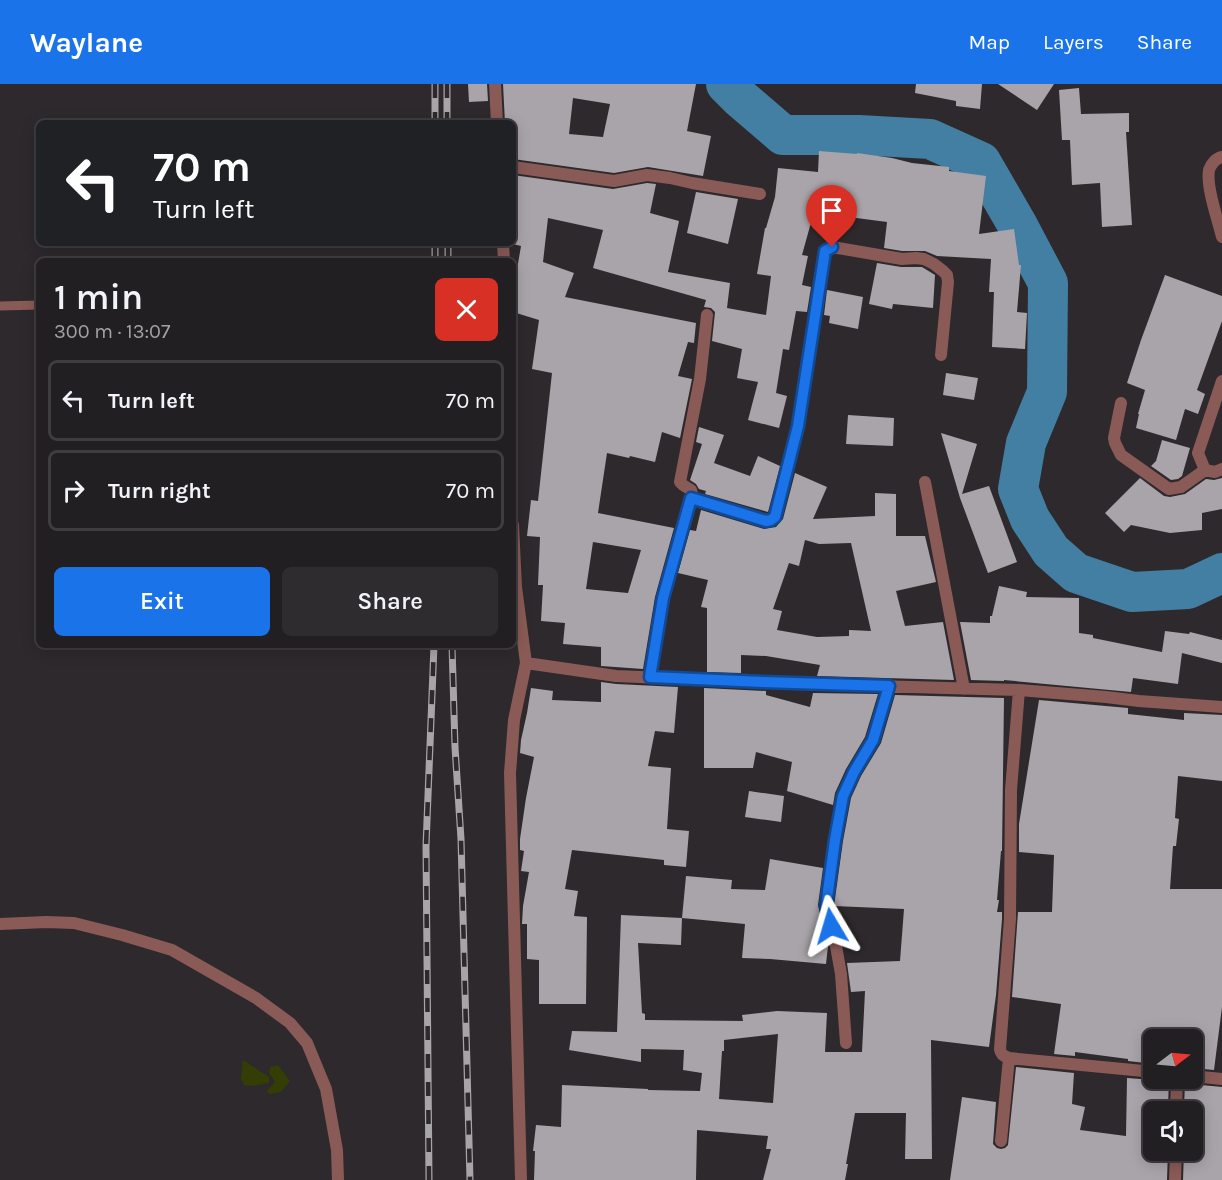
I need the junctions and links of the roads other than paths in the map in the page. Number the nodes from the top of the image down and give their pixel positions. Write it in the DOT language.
graph roads {
  1 [pos="495,84"];
  2 [pos="497,120"];
  3 [pos="1222,157"];
  4 [pos="516,167"];
  5 [pos="760,194"];
  6 [pos="1222,237"];
  7 [pos="36,305"];
  8 [pos="0,306"];
  9 [pos="707,315"];
  10 [pos="940,355"];
  11 [pos="1222,381"];
  12 [pos="1121,403"];
  13 [pos="1222,469"];
  14 [pos="1205,470"];
  15 [pos="925,482"];
  16 [pos="691,498"];
  17 [pos="516,587"];
  18 [pos="526,663"];
  19 [pos="650,677"];
  20 [pos="889,686"];
  21 [pos="964,689"];
  22 [pos="1019,690"];
  23 [pos="1222,707"];
  24 [pos="0,924"];
  25 [pos="846,1043"];
  26 [pos="1009,1058"];
  27 [pos="1143,1071"];
  28 [pos="1203,1077"];
  29 [pos="1222,1079"];
  30 [pos="1001,1141"];
  31 [pos="1176,1161"];
  32 [pos="338,1180"];
  33 [pos="521,1180"];
  34 [pos="1175,1180"];
  1 -- 2 [label="street"];
  3 -- 6 [label="street"];
  4 -- 5 [label="street"];
  7 -- 8 [label="lane"];
  9 -- 16 [label="street"];
  10 -- 16 [label="street"];
  11 -- 14 [label="street"];
  12 -- 14 [label="street"];
  13 -- 14 [label="street"];
  15 -- 21 [label="street"];
  16 -- 19 [label="street"];
  17 -- 18 [label="street"];
  18 -- 19 [label="street"];
  18 -- 33 [label="street"];
  19 -- 20 [label="street"];
  20 -- 21 [label="street"];
  20 -- 25 [label="street"];
  21 -- 22 [label="street"];
  22 -- 23 [label="street"];
  22 -- 26 [label="street"];
  24 -- 32 [label="street"];
  26 -- 27 [label="street"];
  26 -- 30 [label="street"];
  28 -- 29 [label="street"];
  31 -- 34 [label="street"];
}
